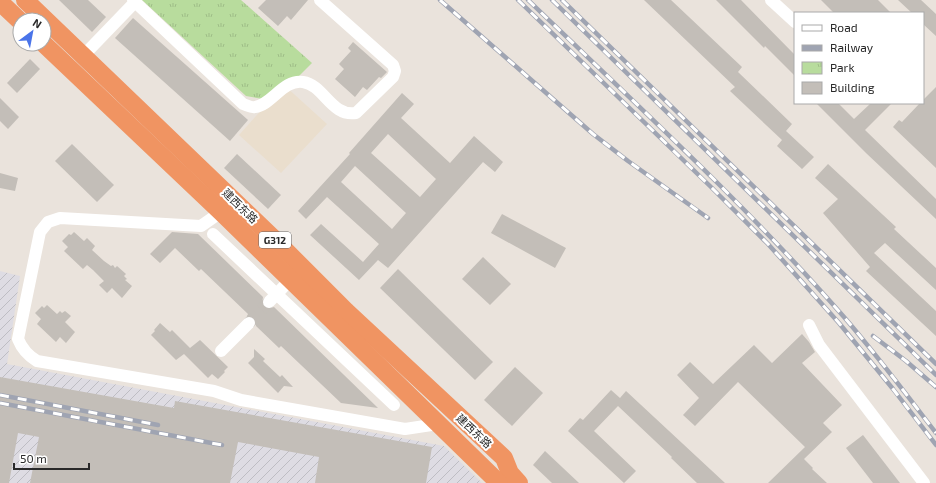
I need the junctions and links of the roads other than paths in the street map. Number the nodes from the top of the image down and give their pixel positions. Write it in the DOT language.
graph roads {
  1 [pos="25,0"];
  2 [pos="320,0"];
  3 [pos="771,0"];
  4 [pos="134,1"];
  5 [pos="0,2"];
  6 [pos="12,13"];
  7 [pos="794,21"];
  8 [pos="52,52"];
  9 [pos="84,56"];
  10 [pos="221,212"];
  11 [pos="213,234"];
  12 [pos="291,280"];
  13 [pos="272,298"];
  14 [pos="249,323"];
  15 [pos="809,325"];
  16 [pos="222,351"];
  17 [pos="394,405"];
  18 [pos="438,424"];
  19 [pos="499,483"];
  20 [pos="519,483"];
  21 [pos="924,483"];
  1 -- 9 [label="highway, 建西东路 / G312"];
  2 -- 4 [label="street"];
  3 -- 7 [label="street"];
  4 -- 9 [label="street"];
  5 -- 6 [label="highway"];
  8 -- 10 [label="highway, 建西东路 / G312"];
  9 -- 20 [label="highway, 建西东路 / G312"];
  10 -- 12 [label="highway, 建西东路 / G312"];
  10 -- 18 [label="street"];
  11 -- 13 [label="street"];
  12 -- 13 [label="street"];
  12 -- 18 [label="highway, 建西东路 / G312"];
  13 -- 17 [label="street"];
  14 -- 16 [label="street"];
  15 -- 21 [label="street"];
  18 -- 19 [label="highway, 建西东路 / G312"];
}
